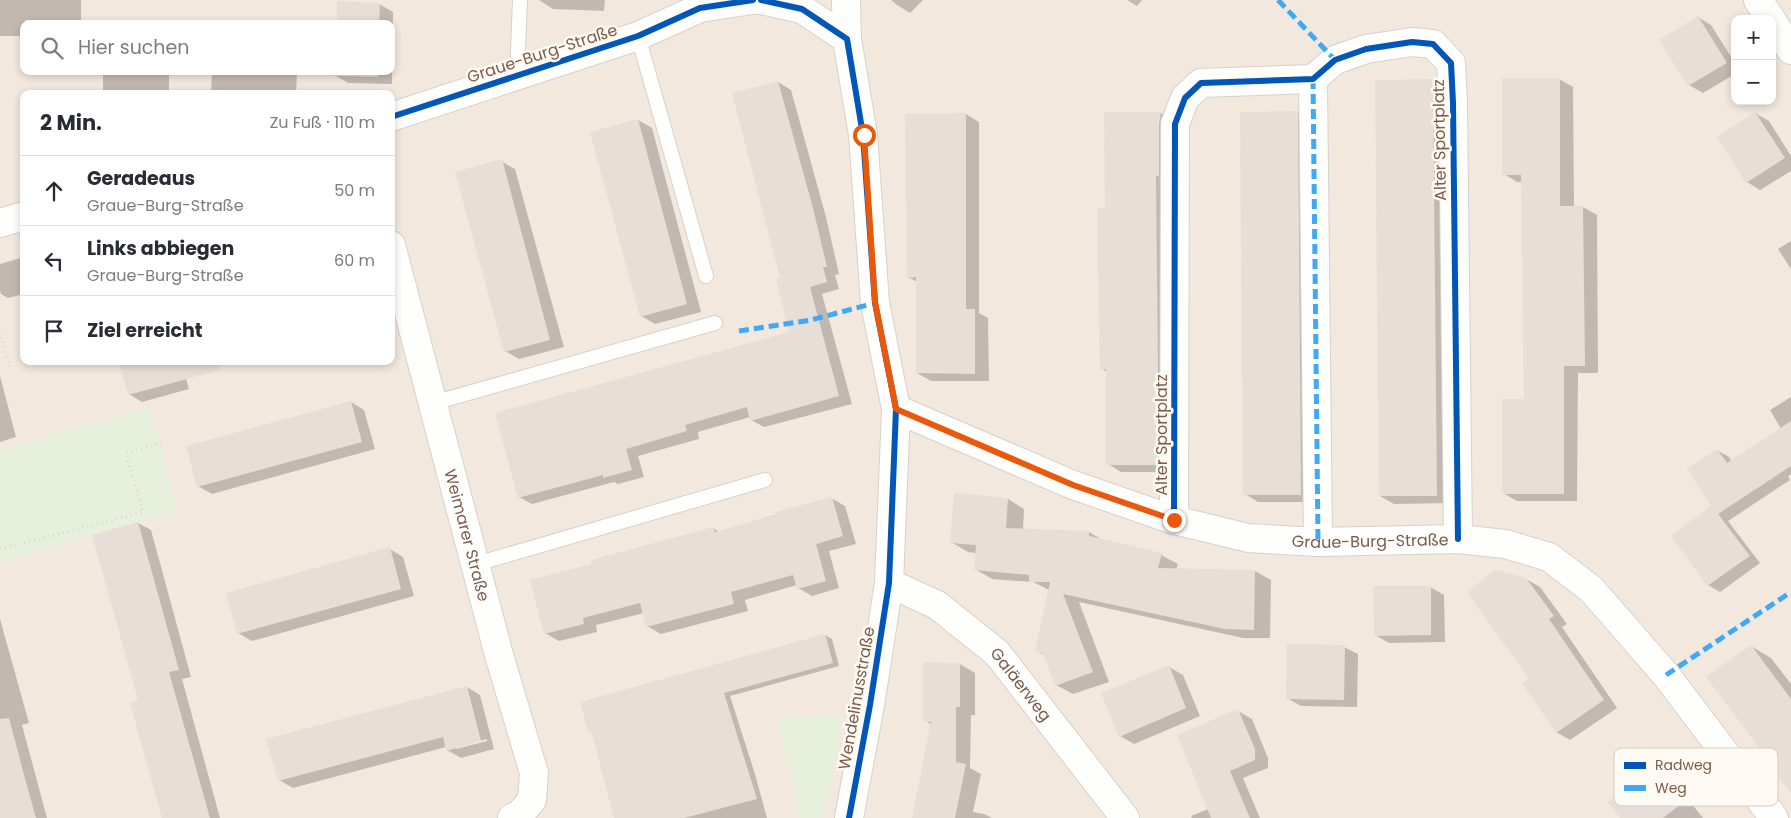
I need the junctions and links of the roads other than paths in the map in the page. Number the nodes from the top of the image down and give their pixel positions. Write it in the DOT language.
graph roads {
  1 [pos="520,0"];
  2 [pos="753,0"];
  3 [pos="761,0"];
  4 [pos="846,0"];
  5 [pos="1758,0"];
  6 [pos="705,4"];
  7 [pos="1781,31"];
  8 [pos="638,36"];
  9 [pos="847,39"];
  10 [pos="517,74"];
  11 [pos="1313,79"];
  12 [pos="395,116"];
  13 [pos="20,217"];
  14 [pos="0,223"];
  15 [pos="395,260"];
  16 [pos="706,276"];
  17 [pos="715,323"];
  18 [pos="433,403"];
  19 [pos="896,409"];
  20 [pos="765,480"];
  21 [pos="1174,520"];
  22 [pos="1458,539"];
  23 [pos="1318,542"];
  24 [pos="476,564"];
  25 [pos="889,583"];
  26 [pos="1721,748"];
  27 [pos="1765,806"];
  28 [pos="512,818"];
  29 [pos="849,818"];
  30 [pos="1126,818"];
  31 [pos="1774,818"];
  1 -- 10 [label="lane"];
  2 -- 6 [label="street, Graue-Burg-Straße"];
  3 -- 9 [label="street"];
  4 -- 9 [label="street"];
  5 -- 7 [label="street"];
  6 -- 8 [label="street, Graue-Burg-Straße"];
  8 -- 10 [label="street, Graue-Burg-Straße"];
  8 -- 16 [label="lane"];
  9 -- 19 [label="street"];
  10 -- 12 [label="street, Graue-Burg-Straße"];
  11 -- 21 [label="street, Alter Sportplatz"];
  11 -- 22 [label="street, Alter Sportplatz"];
  11 -- 23 [label="street"];
  13 -- 14 [label="street"];
  15 -- 18 [label="street, Weimarer Straße"];
  17 -- 18 [label="lane"];
  18 -- 24 [label="street, Weimarer Straße"];
  19 -- 21 [label="street, Graue-Burg-Straße"];
  19 -- 25 [label="street"];
  20 -- 24 [label="lane"];
  21 -- 23 [label="street, Graue-Burg-Straße"];
  22 -- 23 [label="street, Graue-Burg-Straße"];
  22 -- 26 [label="street, Graue-Burg-Straße"];
  24 -- 28 [label="street, Weimarer Straße"];
  25 -- 29 [label="street, Wendelinusstraße"];
  25 -- 30 [label="street, Galäerweg"];
  27 -- 31 [label="street, Graue-Burg-Straße"];
}
